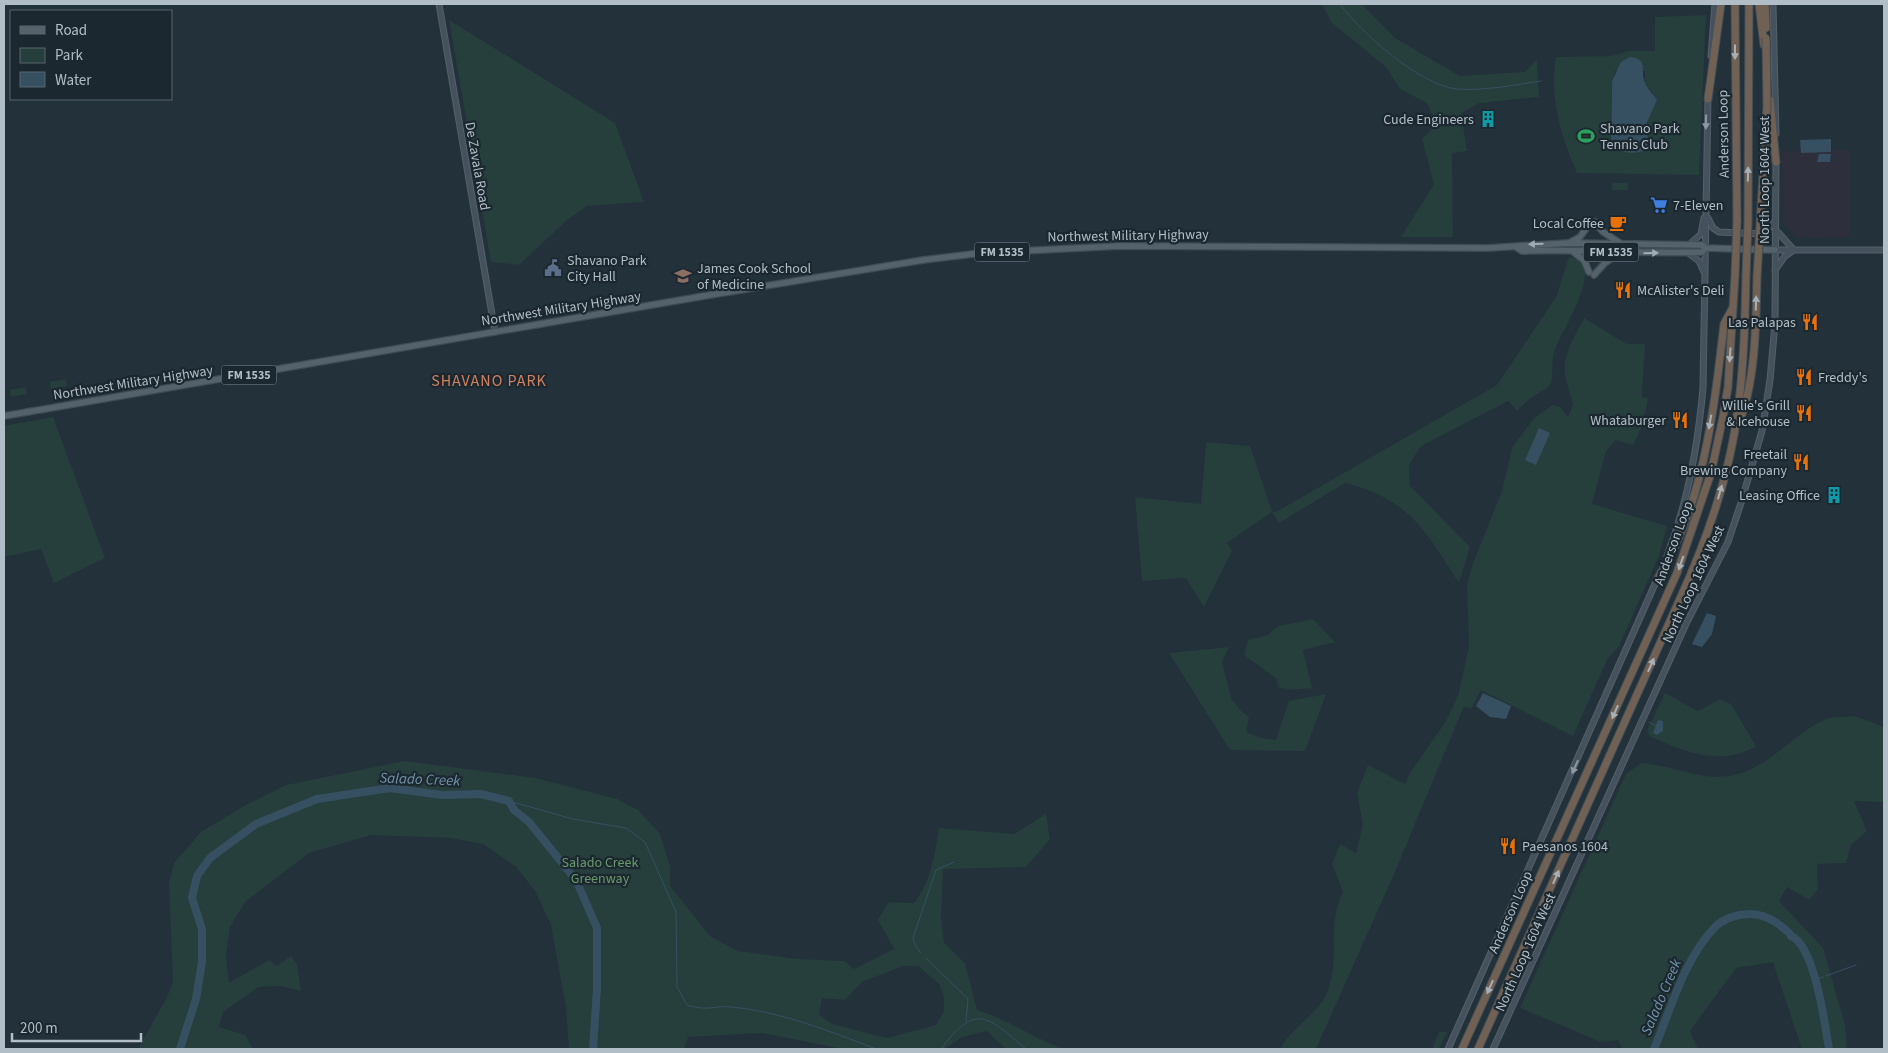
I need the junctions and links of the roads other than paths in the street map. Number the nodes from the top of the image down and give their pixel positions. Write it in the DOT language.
graph roads {
  1 [pos="439,4"];
  2 [pos="1715,4"];
  3 [pos="1721,4"];
  4 [pos="1735,4"];
  5 [pos="1749,4"];
  6 [pos="1759,4"];
  7 [pos="1765,4"];
  8 [pos="1774,4"];
  9 [pos="1708,99"];
  10 [pos="1776,162"];
  11 [pos="1706,210"];
  12 [pos="1776,217"];
  13 [pos="1776,230"];
  14 [pos="1568,243"];
  15 [pos="1622,244"];
  16 [pos="1690,244"];
  17 [pos="1516,248"];
  18 [pos="1706,248"];
  19 [pos="1570,250"];
  20 [pos="1775,250"];
  21 [pos="1794,250"];
  22 [pos="1884,250"];
  23 [pos="1620,252"];
  24 [pos="1687,252"];
  25 [pos="1775,271"];
  26 [pos="1705,276"];
  27 [pos="1733,306"];
  28 [pos="495,332"];
  29 [pos="4,416"];
  30 [pos="1733,436"];
  31 [pos="1658,578"];
  32 [pos="1448,1049"];
  33 [pos="1462,1049"];
  34 [pos="1478,1049"];
  35 [pos="1493,1049"];
  1 -- 28 [label="main road, De Zavala Road"];
  2 -- 9 [label="main road"];
  3 -- 9 [label="highway"];
  4 -- 27 [label="highway, Anderson Loop, one-way, bridge"];
  30 -- 5 [label="highway, Anderson Loop, one-way, bridge"];
  6 -- 10 [label="highway"];
  30 -- 7 [label="highway, one-way, bridge"];
  8 -- 10 [label="main road, North Loop 1604 West"];
  9 -- 11 [label="main road, one-way"];
  10 -- 12 [label="main road, North Loop 1604 West"];
  11 -- 12 [label="main road"];
  11 -- 16 [label="main road"];
  11 -- 18 [label="main road"];
  12 -- 13 [label="main road, North Loop 1604 West"];
  13 -- 20 [label="main road, North Loop 1604 West"];
  13 -- 21 [label="main road"];
  14 -- 15 [label="main road, Northwest Military Highway / FM 1535"];
  14 -- 15 [label="main road"];
  14 -- 17 [label="main road, Northwest Military Highway / FM 1535, one-way"];
  15 -- 16 [label="main road, Northwest Military Highway / FM 1535"];
  16 -- 18 [label="main road, Northwest Military Highway / FM 1535"];
  17 -- 19 [label="main road, Northwest Military Highway / FM 1535"];
  17 -- 28 [label="main road, Northwest Military Highway / FM 1535"];
  18 -- 20 [label="main road, Northwest Military Highway / FM 1535"];
  18 -- 24 [label="main road, Northwest Military Highway / FM 1535"];
  18 -- 26 [label="main road"];
  19 -- 23 [label="main road, Northwest Military Highway / FM 1535"];
  19 -- 23 [label="main road"];
  20 -- 21 [label="main road, Northwest Military Highway / FM 1535"];
  20 -- 25 [label="main road, North Loop 1604 West"];
  21 -- 22 [label="main road, Northwest Military Highway / FM 1535"];
  21 -- 25 [label="main road"];
  23 -- 24 [label="main road, Northwest Military Highway / FM 1535, one-way"];
  24 -- 26 [label="main road"];
  25 -- 35 [label="main road, North Loop 1604 West"];
  26 -- 31 [label="main road"];
  27 -- 31 [label="highway, one-way"];
  27 -- 33 [label="highway, Anderson Loop, one-way"];
  28 -- 29 [label="main road, Northwest Military Highway / FM 1535"];
  34 -- 30 [label="highway, Anderson Loop, one-way"];
  31 -- 32 [label="main road, one-way"];
}
